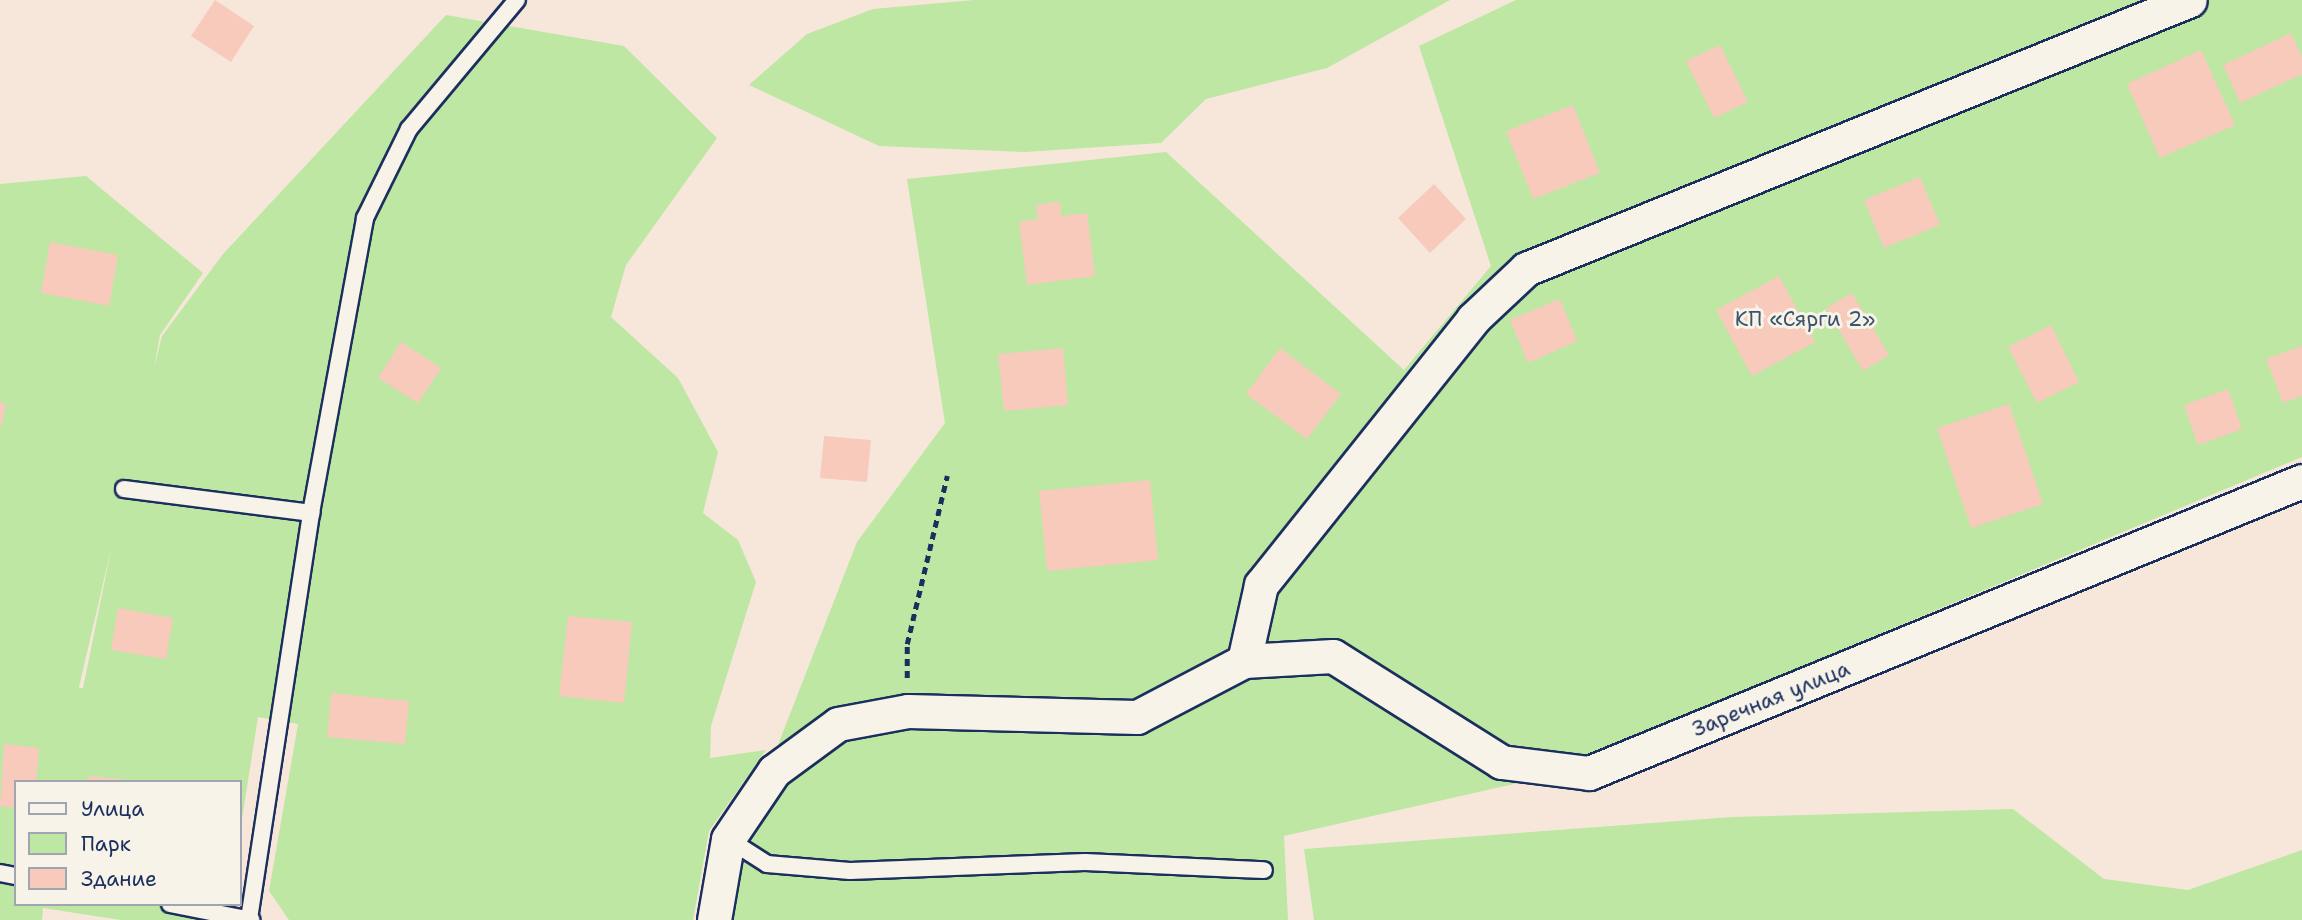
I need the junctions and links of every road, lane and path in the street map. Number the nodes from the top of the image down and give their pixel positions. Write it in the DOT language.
graph roads {
  1 [pos="517,0"];
  2 [pos="2190,0"];
  3 [pos="947,476"];
  4 [pos="2302,481"];
  5 [pos="124,489"];
  6 [pos="311,513"];
  7 [pos="1244,662"];
  8 [pos="908,710"];
  9 [pos="728,839"];
  10 [pos="1264,870"];
  11 [pos="181,906"];
  12 [pos="250,919"];
  13 [pos="713,920"];
  1 -- 6 [label="lane"];
  2 -- 7 [label="street"];
  3 -- 8 [label="path"];
  4 -- 7 [label="street, Заречная улица"];
  5 -- 6 [label="lane"];
  6 -- 12 [label="lane"];
  7 -- 8 [label="street"];
  8 -- 9 [label="street"];
  9 -- 10 [label="lane"];
  9 -- 13 [label="street"];
  11 -- 12 [label="lane"];
}
